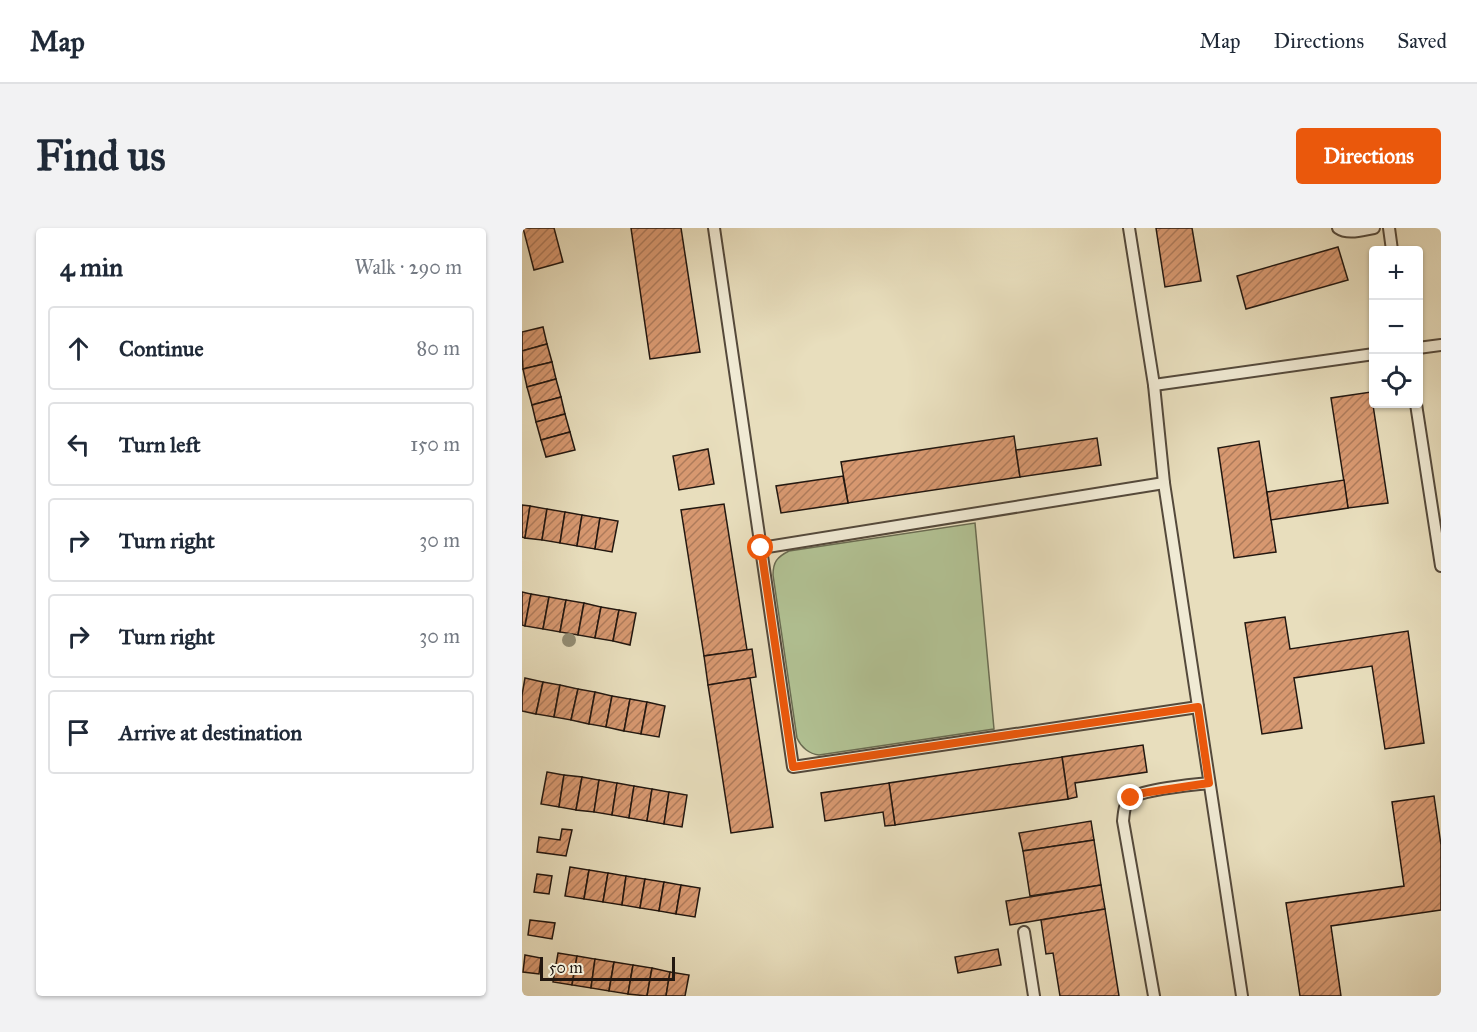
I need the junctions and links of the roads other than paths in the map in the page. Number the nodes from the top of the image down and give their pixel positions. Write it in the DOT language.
graph roads {
  1 [pos="714,228"];
  2 [pos="1129,228"];
  3 [pos="1338,228"];
  4 [pos="1374,228"];
  5 [pos="1389,228"];
  6 [pos="1391,246"];
  7 [pos="1441,345"];
  8 [pos="1423,347"];
  9 [pos="1369,355"];
  10 [pos="1154,385"];
  11 [pos="1417,408"];
  12 [pos="1164,483"];
  13 [pos="761,548"];
  14 [pos="1441,566"];
  15 [pos="1198,707"];
  16 [pos="1209,783"];
  17 [pos="1024,932"];
  18 [pos="1034,996"];
  19 [pos="1154,996"];
  20 [pos="1242,996"];
  1 -- 13 [label="lane"];
  2 -- 10 [label="lane"];
  3 -- 4 [label="lane"];
  5 -- 6 [label="lane"];
  7 -- 8 [label="lane"];
  9 -- 10 [label="lane"];
  10 -- 12 [label="lane"];
  11 -- 14 [label="lane"];
  12 -- 13 [label="lane"];
  12 -- 15 [label="lane"];
  13 -- 15 [label="lane"];
  15 -- 16 [label="lane"];
  16 -- 19 [label="lane"];
  16 -- 20 [label="lane"];
  17 -- 18 [label="lane"];
}
